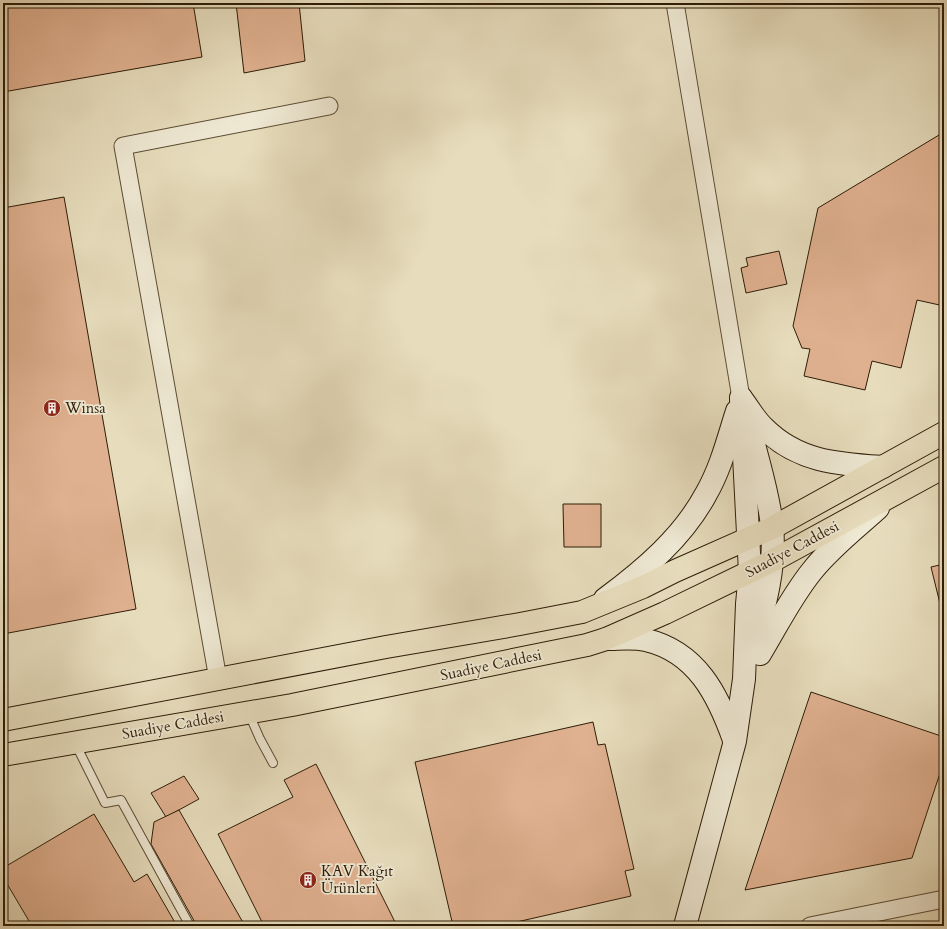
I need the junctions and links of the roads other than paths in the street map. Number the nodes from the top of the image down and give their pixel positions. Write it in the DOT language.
graph roads {
  1 [pos="675,3"];
  2 [pos="329,106"];
  3 [pos="741,398"];
  4 [pos="944,433"];
  5 [pos="883,467"];
  6 [pos="944,467"];
  7 [pos="896,492"];
  8 [pos="772,528"];
  9 [pos="748,539"];
  10 [pos="772,561"];
  11 [pos="750,572"];
  12 [pos="593,608"];
  13 [pos="606,639"];
  14 [pos="218,679"];
  15 [pos="744,679"];
  16 [pos="248,712"];
  17 [pos="3,720"];
  18 [pos="734,741"];
  19 [pos="75,743"];
  20 [pos="3,755"];
  21 [pos="274,763"];
  22 [pos="944,899"];
  23 [pos="190,926"];
  24 [pos="685,926"];
  25 [pos="810,926"];
  1 -- 3 [label="street"];
  2 -- 14 [label="street"];
  3 -- 5 [label="main road"];
  3 -- 8 [label="main road"];
  3 -- 9 [label="main road"];
  3 -- 12 [label="main road"];
  4 -- 5 [label="main road, Suadiye Caddesi"];
  5 -- 8 [label="main road, Suadiye Caddesi"];
  6 -- 7 [label="main road, Suadiye Caddesi"];
  7 -- 10 [label="main road, Suadiye Caddesi"];
  7 -- 15 [label="main road"];
  8 -- 9 [label="main road, Suadiye Caddesi"];
  8 -- 10 [label="main road"];
  9 -- 11 [label="main road"];
  9 -- 12 [label="main road, Suadiye Caddesi"];
  10 -- 11 [label="main road, Suadiye Caddesi"];
  10 -- 15 [label="main road"];
  11 -- 13 [label="main road, Suadiye Caddesi"];
  11 -- 15 [label="main road"];
  12 -- 14 [label="main road, Suadiye Caddesi"];
  13 -- 16 [label="main road, Suadiye Caddesi"];
  13 -- 18 [label="main road"];
  14 -- 17 [label="main road, Suadiye Caddesi"];
  15 -- 18 [label="main road"];
  16 -- 19 [label="main road, Suadiye Caddesi"];
  16 -- 21 [label="lane"];
  18 -- 24 [label="main road"];
  19 -- 20 [label="main road, Suadiye Caddesi"];
  19 -- 23 [label="lane"];
  22 -- 25 [label="street"];
}
